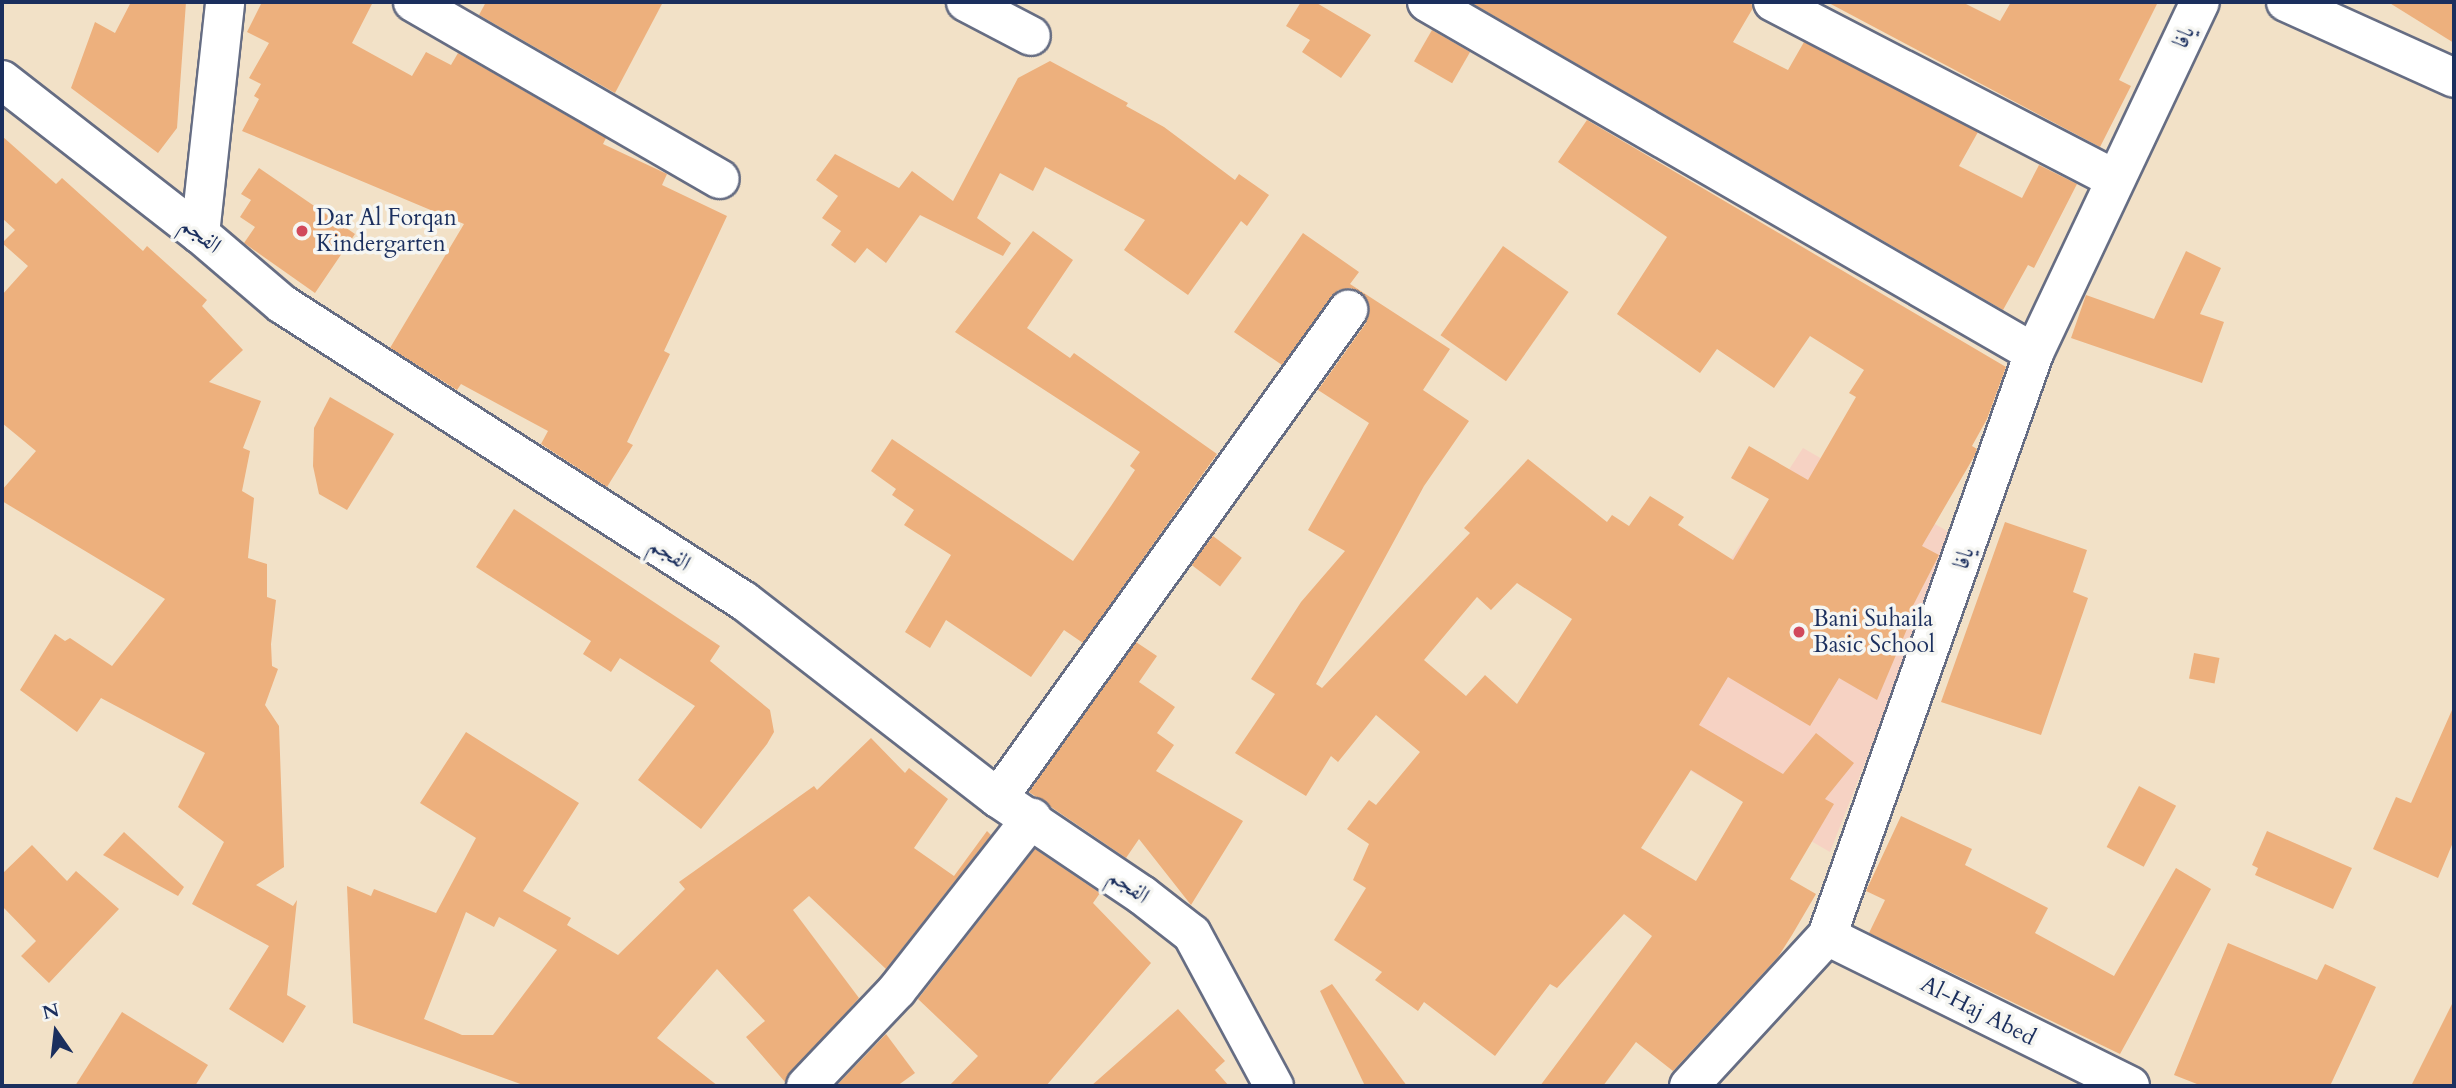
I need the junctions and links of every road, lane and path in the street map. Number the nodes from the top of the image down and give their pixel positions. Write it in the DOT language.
graph roads {
  1 [pos="225,2"];
  2 [pos="413,2"];
  3 [pos="966,2"];
  4 [pos="1427,2"];
  5 [pos="1773,2"];
  6 [pos="2200,2"];
  7 [pos="2286,2"];
  8 [pos="1031,36"];
  9 [pos="2454,78"];
  10 [pos="2,80"];
  11 [pos="720,179"];
  12 [pos="2115,179"];
  13 [pos="200,234"];
  14 [pos="1348,310"];
  15 [pos="2034,353"];
  16 [pos="998,798"];
  17 [pos="1032,818"];
  18 [pos="1827,936"];
  19 [pos="806,1086"];
  20 [pos="1274,1086"];
  21 [pos="1689,1086"];
  22 [pos="2130,1086"];
  1 -- 13 [label="street"];
  2 -- 11 [label="street"];
  3 -- 8 [label="street"];
  4 -- 15 [label="street"];
  5 -- 12 [label="street"];
  6 -- 12 [label="street, يافا"];
  7 -- 9 [label="street"];
  10 -- 13 [label="street, الفجم"];
  12 -- 15 [label="street, يافا"];
  13 -- 16 [label="street, الفجم"];
  14 -- 16 [label="street"];
  15 -- 18 [label="street, يافا"];
  16 -- 17 [label="street, الفجم"];
  17 -- 19 [label="street"];
  17 -- 20 [label="street, الفجم"];
  18 -- 21 [label="street, يافا"];
  18 -- 22 [label="street, Al-Haj Abed"];
}
